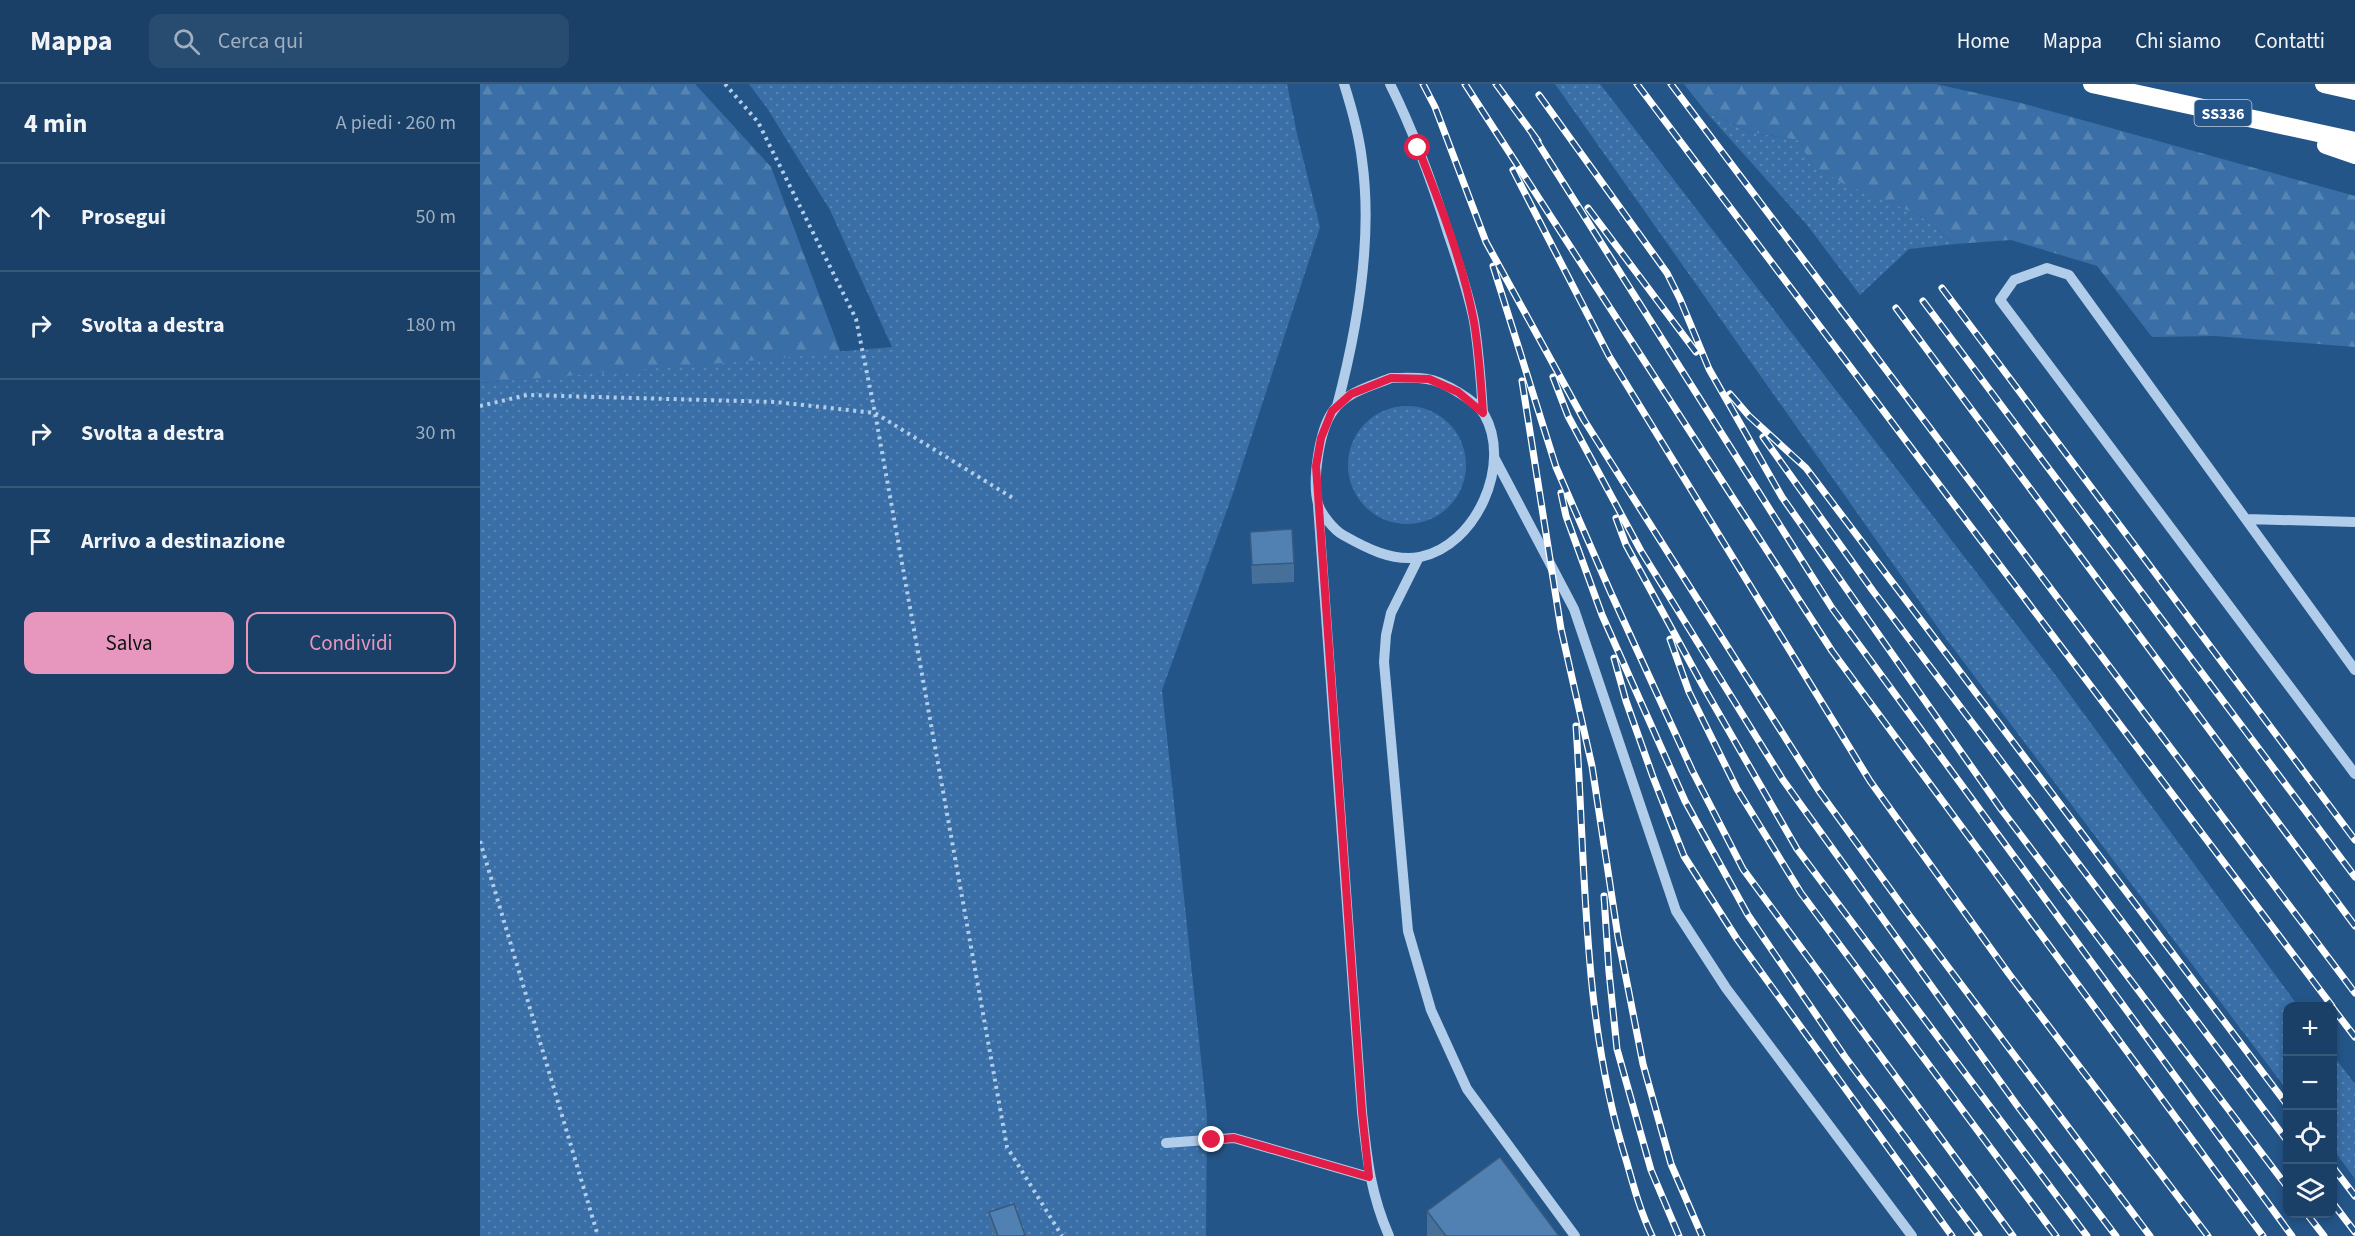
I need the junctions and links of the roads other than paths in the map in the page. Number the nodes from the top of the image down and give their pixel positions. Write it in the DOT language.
graph roads {
  1 [pos="1344,84"];
  2 [pos="1390,84"];
  3 [pos="2092,84"];
  4 [pos="2324,84"];
  5 [pos="2355,91"];
  6 [pos="2239,116"];
  7 [pos="2355,141"];
  8 [pos="2355,155"];
  9 [pos="1337,407"];
  10 [pos="1483,413"];
  11 [pos="1494,457"];
  12 [pos="1318,505"];
  13 [pos="2246,519"];
  14 [pos="2355,522"];
  15 [pos="1419,557"];
  16 [pos="2354,667"];
  17 [pos="2355,774"];
  18 [pos="1166,1143"];
  19 [pos="1369,1177"];
  20 [pos="1389,1236"];
  21 [pos="1575,1236"];
  22 [pos="1912,1236"];
  1 -- 9 [label="lane"];
  2 -- 10 [label="lane"];
  3 -- 6 [label="highway, SS336"];
  4 -- 5 [label="highway"];
  6 -- 7 [label="highway, SS336"];
  6 -- 8 [label="highway"];
  9 -- 10 [label="lane"];
  9 -- 12 [label="lane"];
  10 -- 11 [label="lane"];
  11 -- 15 [label="lane"];
  11 -- 22 [label="lane"];
  12 -- 15 [label="lane"];
  12 -- 19 [label="lane"];
  13 -- 14 [label="lane"];
  13 -- 16 [label="lane"];
  13 -- 17 [label="lane"];
  15 -- 21 [label="lane"];
  18 -- 19 [label="lane"];
  19 -- 20 [label="lane"];
}
